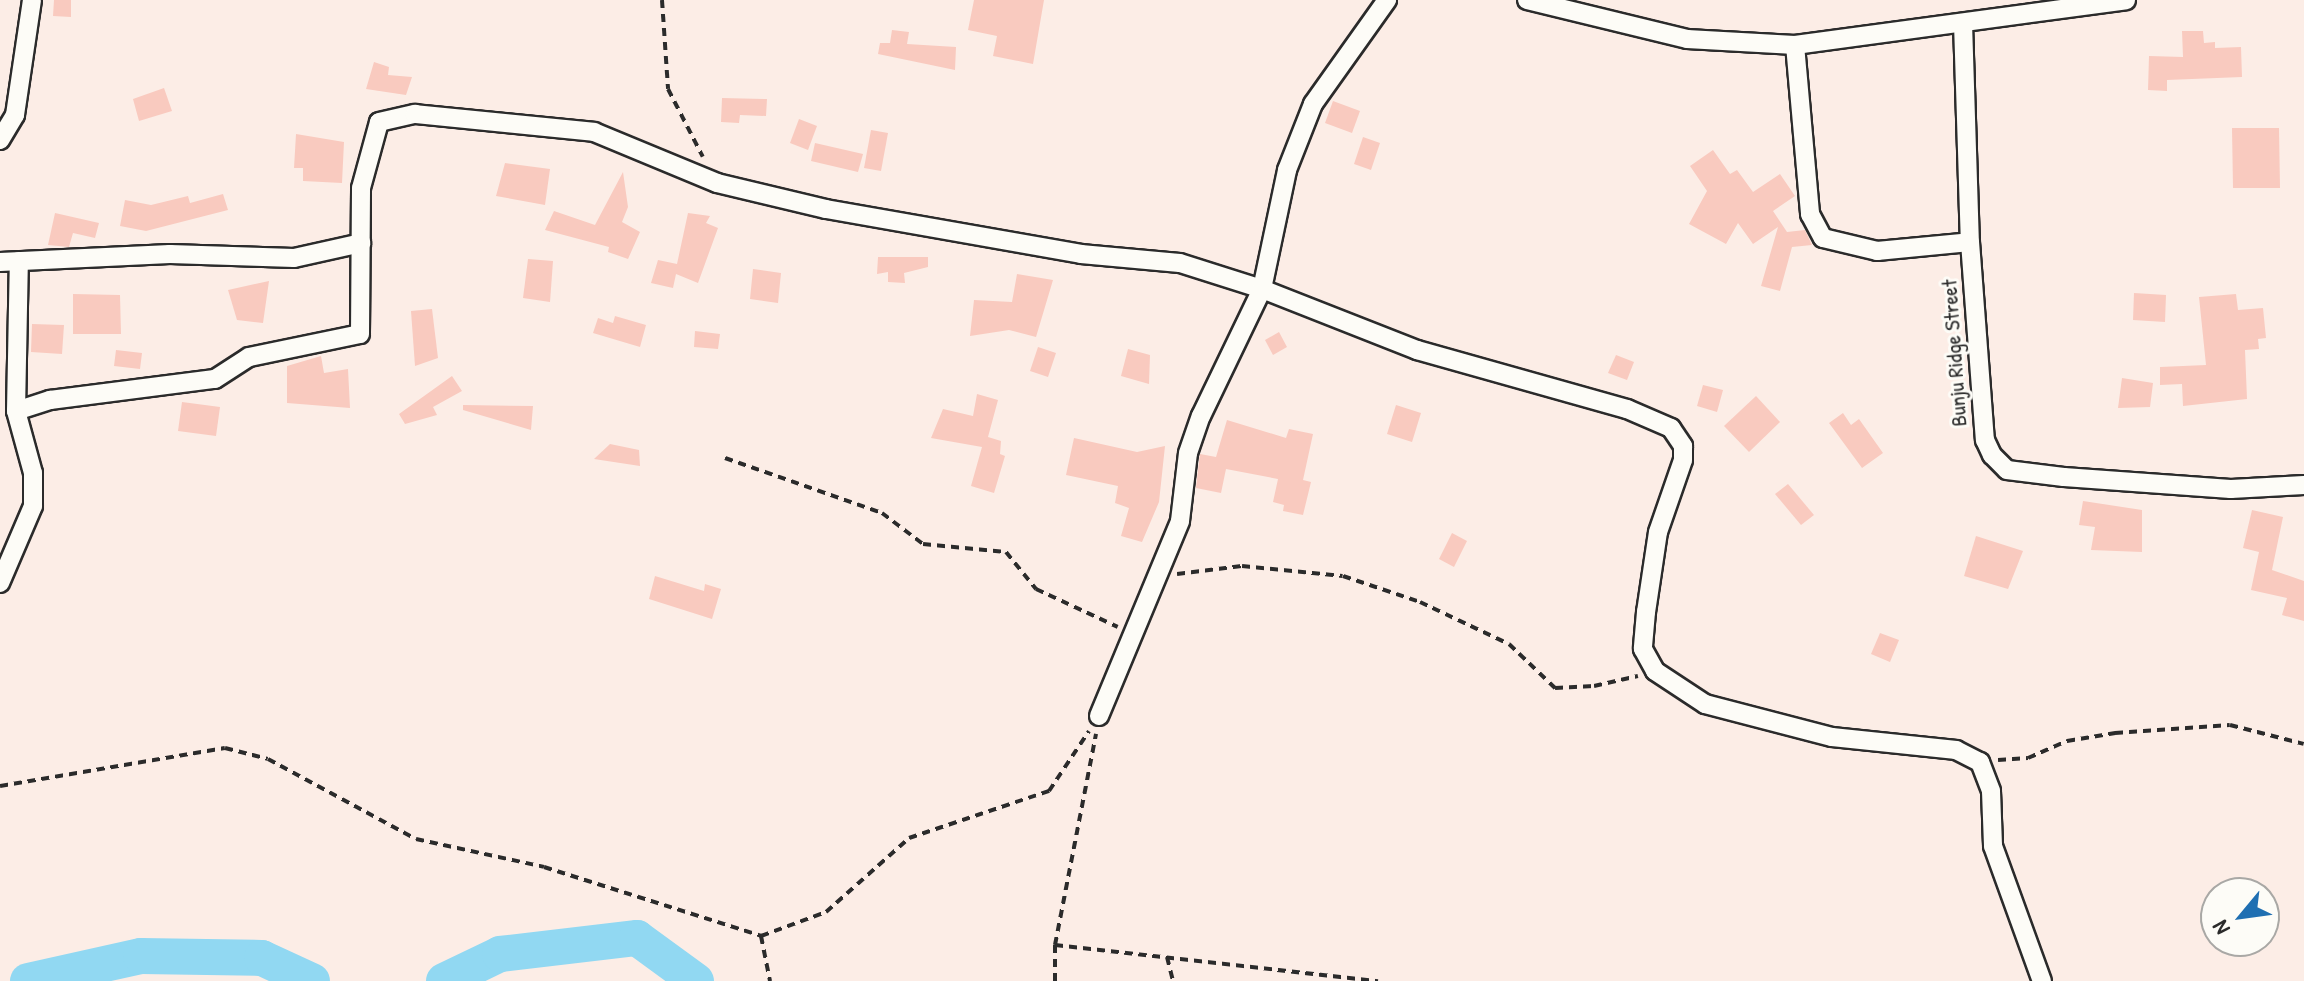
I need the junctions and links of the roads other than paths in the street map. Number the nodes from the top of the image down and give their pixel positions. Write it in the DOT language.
graph roads {
  1 [pos="32,0"];
  2 [pos="1387,0"];
  3 [pos="1527,0"];
  4 [pos="2126,0"];
  5 [pos="1963,23"];
  6 [pos="1795,45"];
  7 [pos="0,140"];
  8 [pos="1970,242"];
  9 [pos="361,243"];
  10 [pos="19,261"];
  11 [pos="0,262"];
  12 [pos="1262,289"];
  13 [pos="16,411"];
  14 [pos="2304,485"];
  15 [pos="0,583"];
  16 [pos="1099,716"];
  17 [pos="2042,981"];
  1 -- 7 [label="street"];
  2 -- 12 [label="street"];
  3 -- 6 [label="street"];
  4 -- 5 [label="street"];
  5 -- 6 [label="street"];
  5 -- 8 [label="street, Bunju Ridge Street"];
  6 -- 8 [label="street"];
  8 -- 14 [label="street, Bunju Ridge Street"];
  9 -- 10 [label="street"];
  9 -- 12 [label="street"];
  9 -- 13 [label="street"];
  10 -- 11 [label="street"];
  10 -- 13 [label="street"];
  12 -- 16 [label="street"];
  12 -- 17 [label="street"];
  13 -- 15 [label="street"];
}
